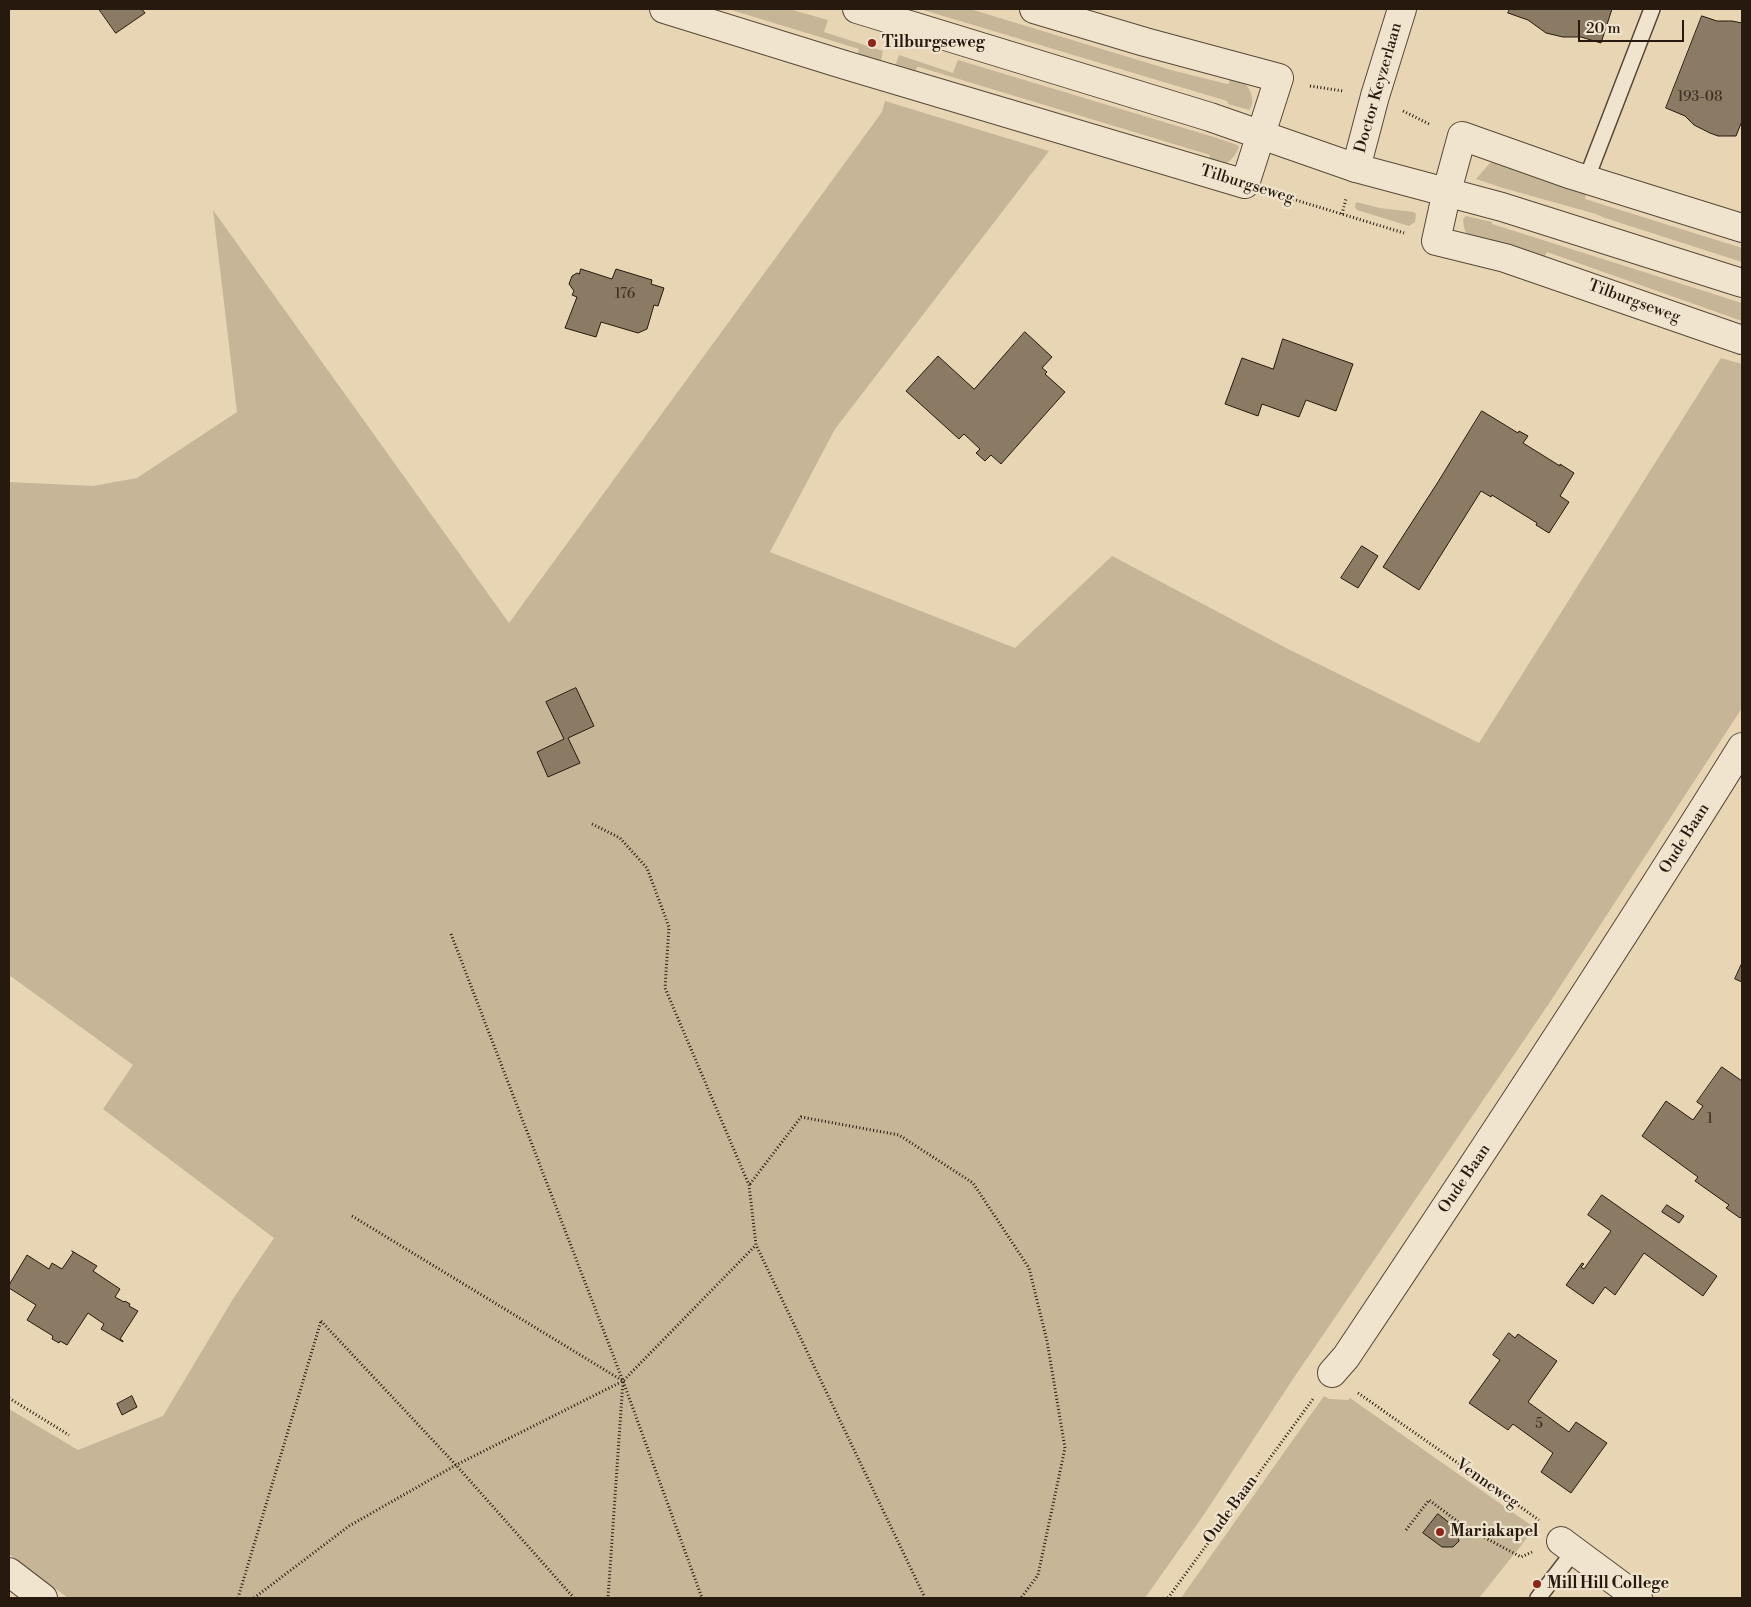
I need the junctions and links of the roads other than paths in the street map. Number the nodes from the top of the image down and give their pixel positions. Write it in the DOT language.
graph roads {
  1 [pos="664,9"];
  2 [pos="857,9"];
  3 [pos="1034,9"];
  4 [pos="1402,9"];
  5 [pos="1652,9"];
  6 [pos="1261,134"];
  7 [pos="1356,168"];
  8 [pos="1586,180"];
  9 [pos="1447,191"];
  10 [pos="1742,228"];
  11 [pos="1742,283"];
  12 [pos="1742,340"];
  13 [pos="1742,747"];
  14 [pos="1332,1374"];
  15 [pos="1568,1546"];
  16 [pos="9,1572"];
  17 [pos="43,1598"];
  18 [pos="1538,1598"];
  19 [pos="1638,1598"];
  1 -- 6 [label="street, Tilburgseweg"];
  2 -- 6 [label="street"];
  3 -- 6 [label="street"];
  4 -- 7 [label="street, Doctor Keyzerlaan"];
  5 -- 8 [label="lane"];
  6 -- 7 [label="street"];
  7 -- 9 [label="street"];
  8 -- 9 [label="street"];
  8 -- 10 [label="street"];
  9 -- 11 [label="street"];
  9 -- 12 [label="street, Tilburgseweg"];
  13 -- 14 [label="street, Oude Baan"];
  15 -- 18 [label="lane"];
  15 -- 19 [label="street"];
  16 -- 17 [label="street"];
}
